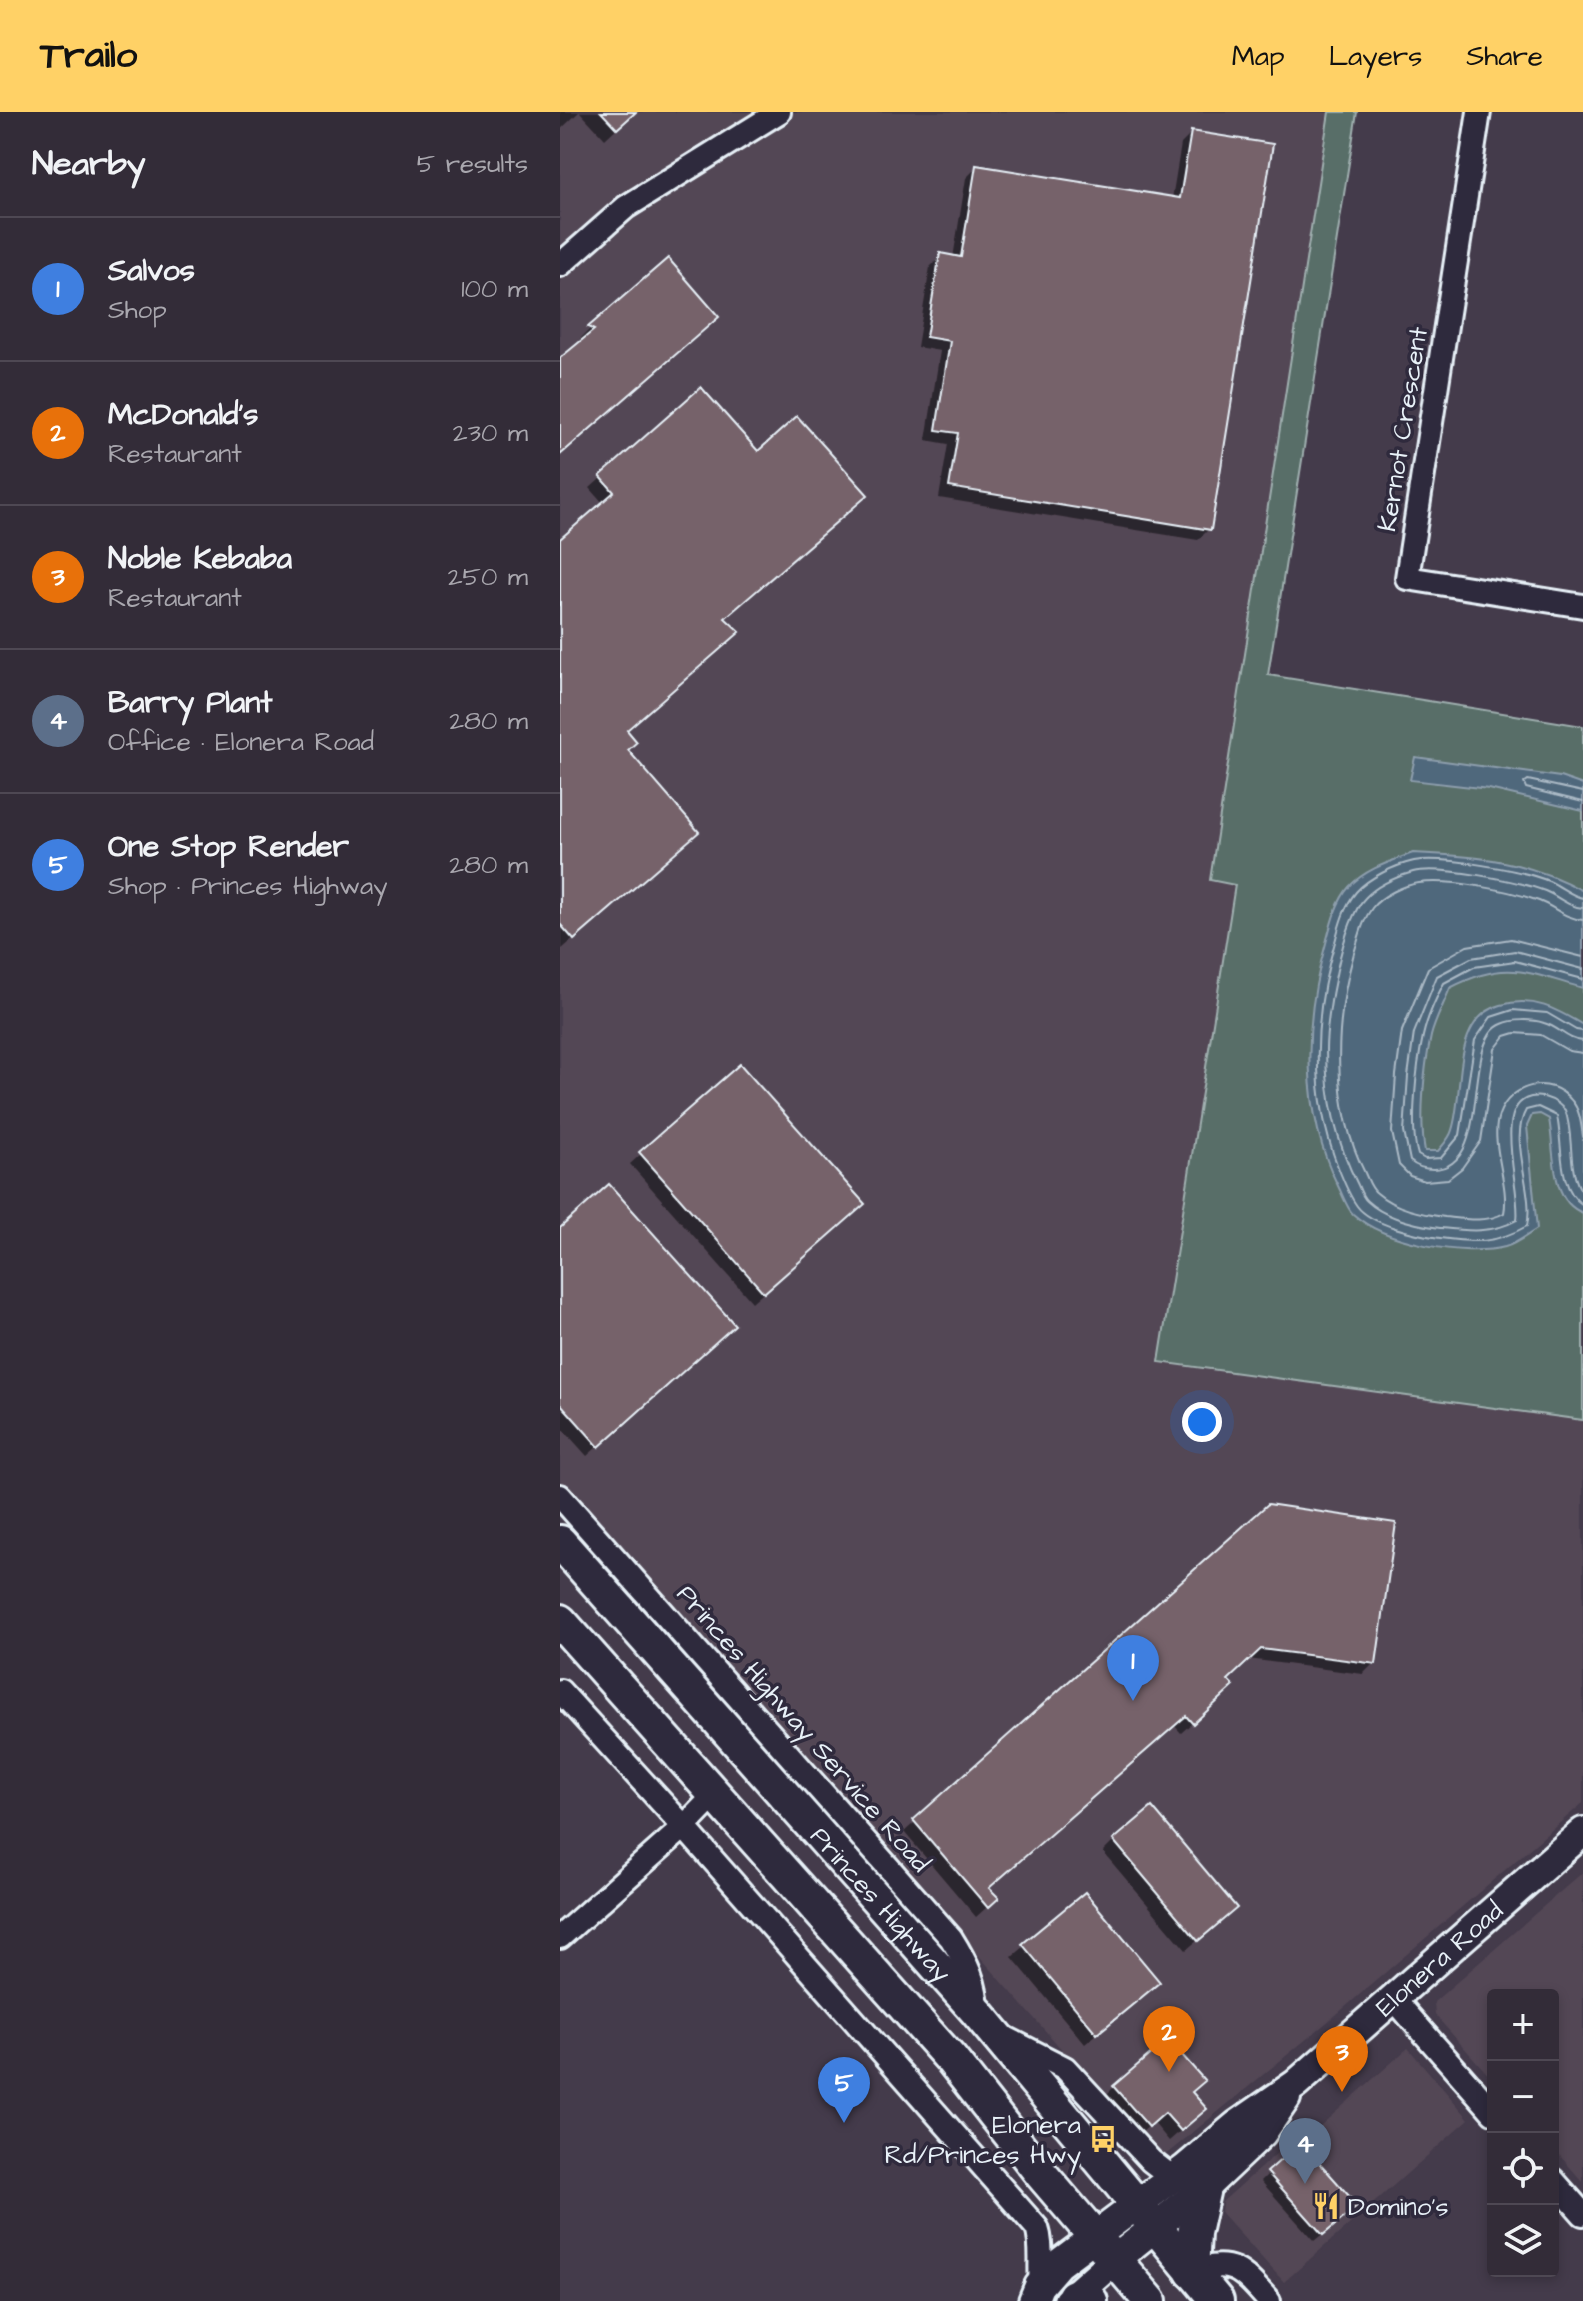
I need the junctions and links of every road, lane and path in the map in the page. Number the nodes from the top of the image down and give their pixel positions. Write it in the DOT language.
graph roads {
  1 [pos="779,112"];
  2 [pos="1479,112"];
  3 [pos="560,265"];
  4 [pos="1583,606"];
  5 [pos="560,1496"];
  6 [pos="560,1542"];
  7 [pos="560,1621"];
  8 [pos="560,1691"];
  9 [pos="716,1794"];
  10 [pos="684,1827"];
  11 [pos="1583,1832"];
  12 [pos="560,1937"];
  13 [pos="1394,1999"];
  14 [pos="986,2022"];
  15 [pos="1296,2084"];
  16 [pos="1487,2105"];
  17 [pos="1173,2178"];
  18 [pos="1559,2187"];
  19 [pos="1204,2188"];
  20 [pos="1583,2214"];
  21 [pos="1145,2216"];
  22 [pos="1104,2248"];
  23 [pos="1192,2272"];
  24 [pos="1037,2292"];
  25 [pos="1078,2299"];
  26 [pos="1150,2301"];
  27 [pos="1217,2301"];
  28 [pos="1269,2301"];
  1 -- 3 [label="street"];
  2 -- 4 [label="street, Kernot Crescent"];
  5 -- 14 [label="street, Princes Highway Service Road"];
  6 -- 14 [label="highway, Princes Highway"];
  7 -- 9 [label="highway, Princes Highway"];
  8 -- 10 [label="street"];
  9 -- 10 [label="street"];
  9 -- 22 [label="highway, Princes Highway"];
  10 -- 12 [label="street"];
  10 -- 24 [label="street"];
  11 -- 13 [label="main road, Elonera Road"];
  13 -- 15 [label="main road, Elonera Road"];
  13 -- 16 [label="street"];
  14 -- 17 [label="street"];
  14 -- 21 [label="highway, Princes Highway"];
  15 -- 17 [label="main road, Elonera Road"];
  15 -- 19 [label="main road, Elonera Road"];
  17 -- 21 [label="main road, Elonera Road"];
  18 -- 20 [label="street"];
  19 -- 21 [label="main road, Elonera Road"];
  19 -- 23 [label="highway"];
  21 -- 22 [label="main road"];
  21 -- 23 [label="highway, Princes Highway"];
  22 -- 24 [label="main road"];
  22 -- 25 [label="main road"];
  22 -- 26 [label="highway, Princes Highway"];
  23 -- 27 [label="highway, Princes Highway"];
  23 -- 28 [label="street"];
}
